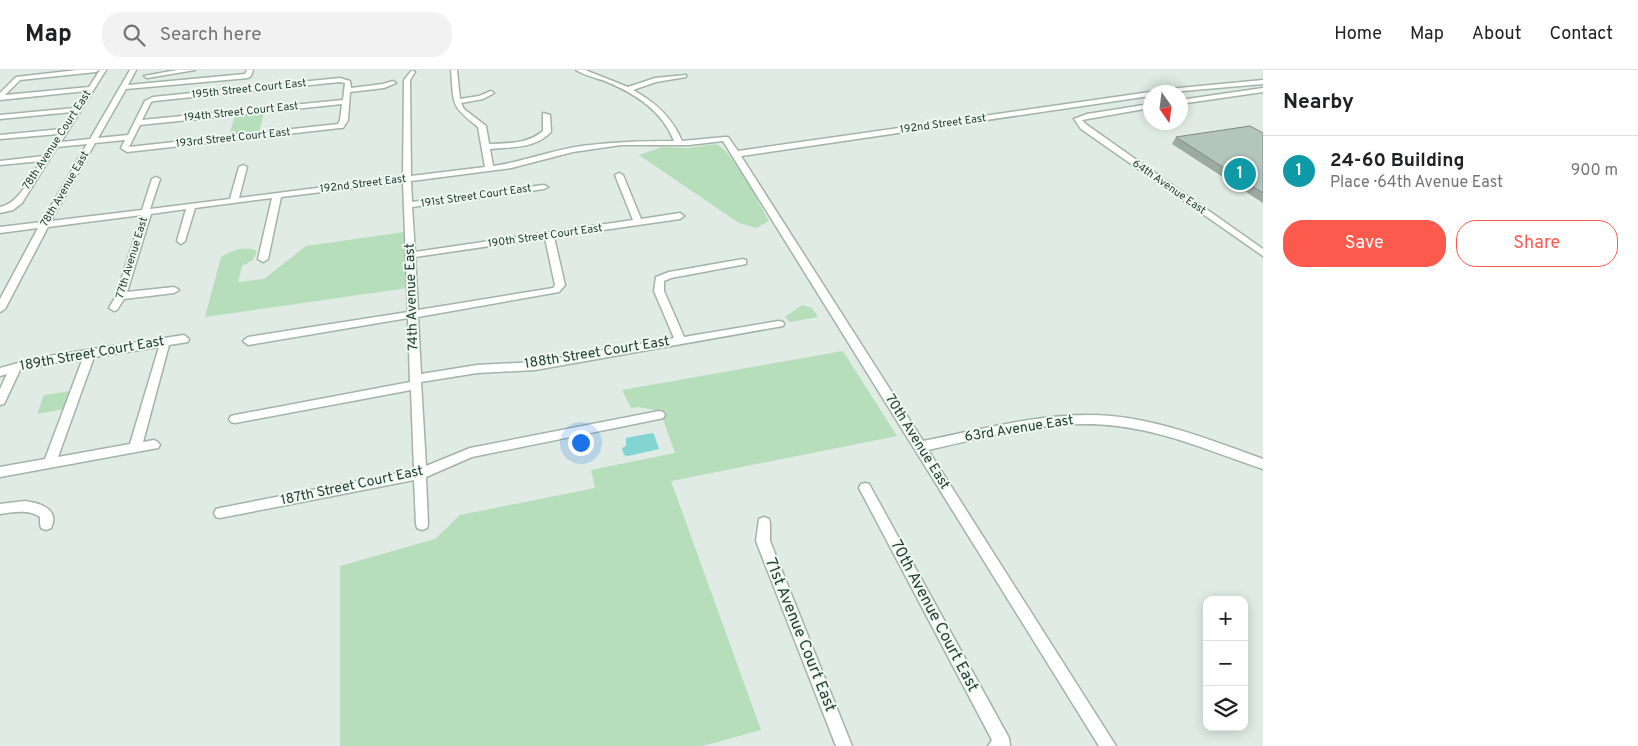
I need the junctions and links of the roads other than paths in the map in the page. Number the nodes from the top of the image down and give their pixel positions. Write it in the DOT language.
graph roads {
  1 [pos="96,70"];
  2 [pos="103,70"];
  3 [pos="133,70"];
  4 [pos="192,70"];
  5 [pos="454,70"];
  6 [pos="579,70"];
  7 [pos="412,72"];
  8 [pos="249,73"];
  9 [pos="147,76"];
  10 [pos="684,76"];
  11 [pos="214,79"];
  12 [pos="1263,82"];
  13 [pos="393,83"];
  14 [pos="123,87"];
  15 [pos="1188,88"];
  16 [pos="90,89"];
  17 [pos="629,89"];
  18 [pos="347,90"];
  19 [pos="1263,90"];
  20 [pos="210,92"];
  21 [pos="491,93"];
  22 [pos="1143,95"];
  23 [pos="0,97"];
  24 [pos="1188,101"];
  25 [pos="346,102"];
  26 [pos="457,102"];
  27 [pos="1143,107"];
  28 [pos="76,110"];
  29 [pos="546,115"];
  30 [pos="0,117"];
  31 [pos="137,123"];
  32 [pos="63,131"];
  33 [pos="0,137"];
  34 [pos="129,137"];
  35 [pos="725,139"];
  36 [pos="93,141"];
  37 [pos="679,143"];
  38 [pos="55,145"];
  39 [pos="486,147"];
  40 [pos="736,154"];
  41 [pos="46,158"];
  42 [pos="0,162"];
  43 [pos="242,167"];
  44 [pos="489,168"];
  45 [pos="619,175"];
  46 [pos="156,179"];
  47 [pos="407,179"];
  48 [pos="544,187"];
  49 [pos="277,195"];
  50 [pos="234,201"];
  51 [pos="409,205"];
  52 [pos="191,206"];
  53 [pos="0,210"];
  54 [pos="146,212"];
  55 [pos="680,216"];
  56 [pos="638,222"];
  57 [pos="44,225"];
  58 [pos="0,230"];
  59 [pos="549,236"];
  60 [pos="181,242"];
  61 [pos="1263,253"];
  62 [pos="410,255"];
  63 [pos="264,259"];
  64 [pos="744,262"];
  65 [pos="174,290"];
  66 [pos="121,296"];
  67 [pos="114,308"];
  68 [pos="0,309"];
  69 [pos="414,314"];
  70 [pos="779,324"];
  71 [pos="184,339"];
  72 [pos="680,340"];
  73 [pos="248,341"];
  74 [pos="165,342"];
  75 [pos="90,354"];
  76 [pos="16,367"];
  77 [pos="0,372"];
  78 [pos="416,382"];
  79 [pos="0,401"];
  80 [pos="659,415"];
  81 [pos="235,419"];
  82 [pos="154,445"];
  83 [pos="919,447"];
  84 [pos="134,448"];
  85 [pos="49,464"];
  86 [pos="1263,464"];
  87 [pos="0,472"];
  88 [pos="420,474"];
  89 [pos="864,488"];
  90 [pos="0,509"];
  91 [pos="220,513"];
  92 [pos="46,524"];
  93 [pos="422,524"];
  94 [pos="764,524"];
  95 [pos="999,745"];
  96 [pos="844,746"];
  97 [pos="1108,746"];
  1 -- 23 [label="street"];
  2 -- 16 [label="street, 78th Avenue Court East"];
  3 -- 14 [label="street, 78th Avenue East"];
  4 -- 9 [label="street"];
  5 -- 26 [label="street"];
  6 -- 17 [label="street"];
  7 -- 47 [label="street, 74th Avenue East"];
  8 -- 11 [label="street"];
  10 -- 17 [label="street"];
  11 -- 14 [label="street"];
  11 -- 20 [label="street"];
  12 -- 15 [label="street"];
  13 -- 18 [label="street"];
  14 -- 36 [label="street, 78th Avenue East"];
  16 -- 23 [label="street"];
  16 -- 28 [label="street, 78th Avenue Court East"];
  17 -- 37 [label="street"];
  18 -- 20 [label="street, 195th Street Court East"];
  18 -- 25 [label="street"];
  19 -- 24 [label="street"];
  20 -- 31 [label="street, 195th Street Court East"];
  21 -- 26 [label="street"];
  22 -- 40 [label="street, 192nd Street East"];
  25 -- 31 [label="street, 194th Street Court East"];
  25 -- 34 [label="street, 193rd Street Court East"];
  26 -- 39 [label="street"];
  27 -- 61 [label="street, 64th Avenue East"];
  28 -- 30 [label="street"];
  28 -- 32 [label="street, 78th Avenue Court East"];
  29 -- 39 [label="street"];
  31 -- 34 [label="street"];
  32 -- 33 [label="street"];
  32 -- 38 [label="street, 78th Avenue Court East"];
  34 -- 36 [label="street"];
  35 -- 37 [label="street, 192nd Street East"];
  35 -- 40 [label="street, 70th Avenue East"];
  36 -- 38 [label="street"];
  36 -- 57 [label="street, 78th Avenue East"];
  37 -- 44 [label="street, 192nd Street East"];
  38 -- 41 [label="street, 78th Avenue Court East"];
  39 -- 44 [label="street"];
  40 -- 83 [label="street, 70th Avenue East"];
  41 -- 42 [label="street"];
  41 -- 53 [label="street, 78th Avenue Court East"];
  43 -- 50 [label="street"];
  44 -- 47 [label="street, 192nd Street East"];
  45 -- 56 [label="street"];
  46 -- 54 [label="street, 77th Avenue East"];
  47 -- 49 [label="street, 192nd Street East"];
  47 -- 51 [label="street, 74th Avenue East"];
  48 -- 51 [label="street, 191st Street Court East"];
  49 -- 50 [label="street, 192nd Street East"];
  49 -- 63 [label="street"];
  50 -- 52 [label="street, 192nd Street East"];
  51 -- 62 [label="street, 74th Avenue East"];
  52 -- 54 [label="street, 192nd Street East"];
  52 -- 60 [label="street"];
  54 -- 57 [label="street, 192nd Street East"];
  54 -- 66 [label="street, 77th Avenue East"];
  55 -- 56 [label="street, 190th Street Court East"];
  56 -- 59 [label="street, 190th Street Court East"];
  57 -- 58 [label="street, 192nd Street East"];
  57 -- 68 [label="street, 78th Avenue East"];
  59 -- 62 [label="street, 190th Street Court East"];
  59 -- 69 [label="street"];
  62 -- 69 [label="street, 74th Avenue East"];
  64 -- 72 [label="street"];
  65 -- 66 [label="street"];
  66 -- 67 [label="street, 77th Avenue East"];
  69 -- 73 [label="street"];
  69 -- 78 [label="street, 74th Avenue East"];
  70 -- 72 [label="street, 188th Street Court East"];
  71 -- 74 [label="street, 189th Street Court East"];
  72 -- 78 [label="street, 188th Street Court East"];
  74 -- 75 [label="street, 189th Street Court East"];
  74 -- 84 [label="street"];
  75 -- 76 [label="street, 189th Street Court East"];
  75 -- 85 [label="street"];
  76 -- 77 [label="street, 189th Street Court East"];
  76 -- 79 [label="street"];
  78 -- 81 [label="street, 188th Street Court East"];
  78 -- 88 [label="street, 74th Avenue East"];
  80 -- 88 [label="street, 187th Street Court East"];
  82 -- 84 [label="street"];
  83 -- 86 [label="street, 63rd Avenue East"];
  83 -- 97 [label="street, 70th Avenue East"];
  84 -- 85 [label="street"];
  85 -- 87 [label="street"];
  88 -- 91 [label="street, 187th Street Court East"];
  88 -- 93 [label="street, 74th Avenue East"];
  89 -- 95 [label="street, 70th Avenue Court East"];
  90 -- 92 [label="street"];
  94 -- 96 [label="street, 71st Avenue Court East"];
}
